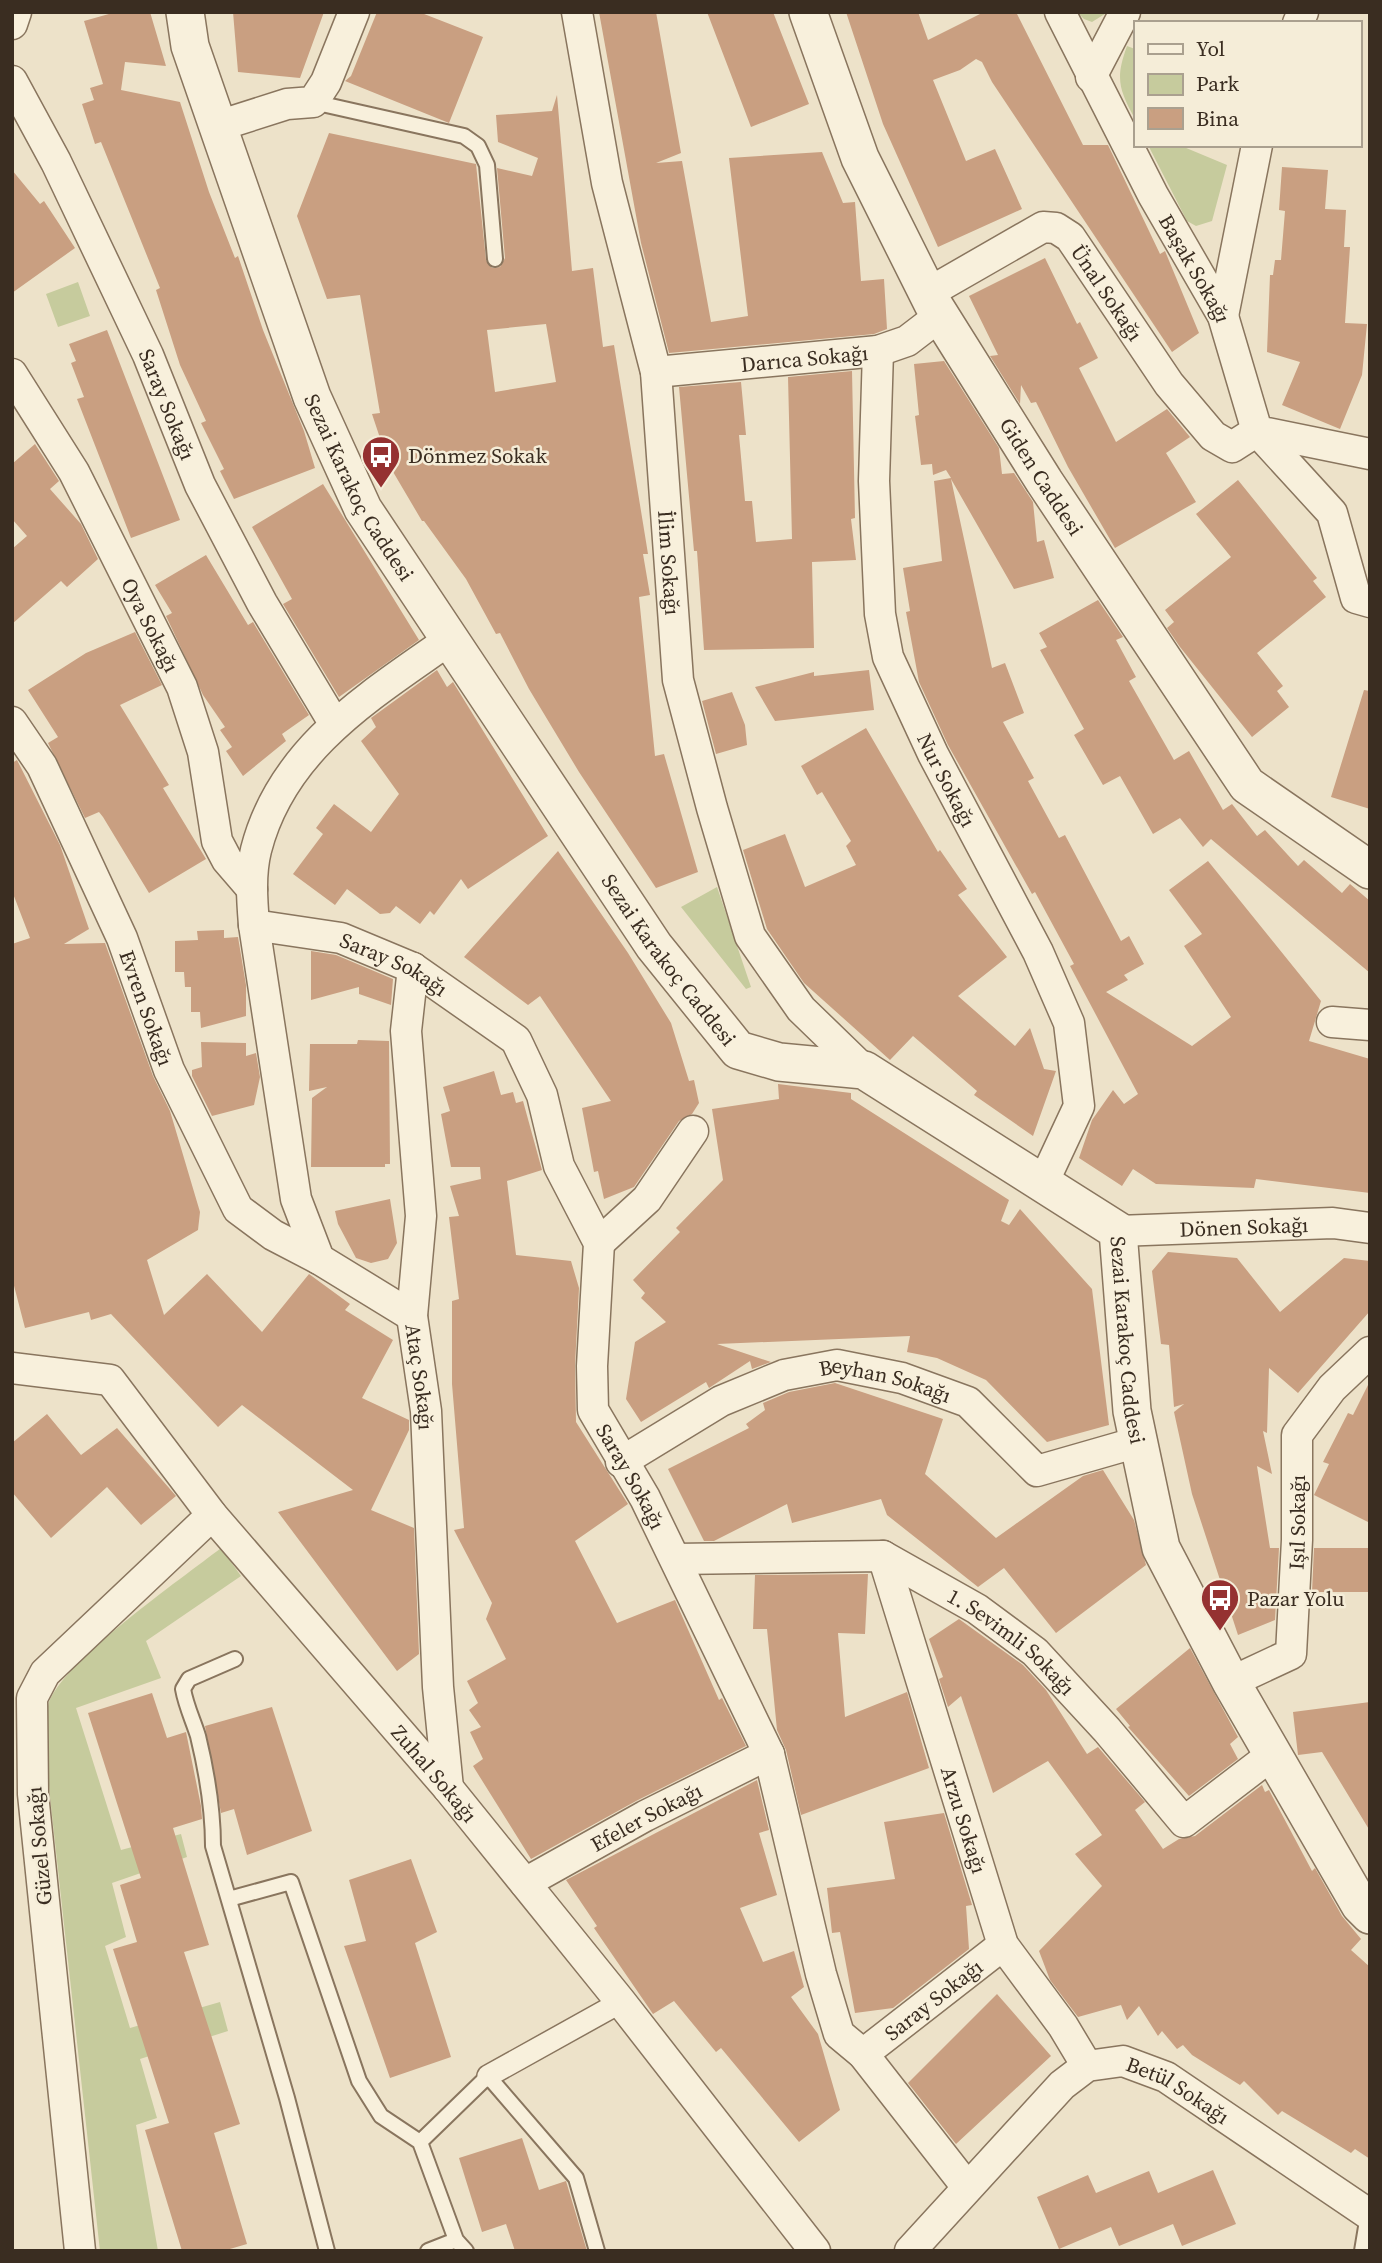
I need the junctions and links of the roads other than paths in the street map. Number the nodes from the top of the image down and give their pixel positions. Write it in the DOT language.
graph roads {
  1 [pos="16,12"];
  2 [pos="185,12"];
  3 [pos="354,12"];
  4 [pos="577,12"];
  5 [pos="808,12"];
  6 [pos="1060,12"];
  7 [pos="1125,12"];
  8 [pos="12,24"];
  9 [pos="1091,77"];
  10 [pos="12,81"];
  11 [pos="313,102"];
  12 [pos="218,126"];
  13 [pos="1257,147"];
  14 [pos="495,259"];
  15 [pos="934,304"];
  16 [pos="1223,316"];
  17 [pos="878,351"];
  18 [pos="656,372"];
  19 [pos="12,374"];
  20 [pos="1257,431"];
  21 [pos="1370,454"];
  22 [pos="1370,602"];
  23 [pos="449,640"];
  24 [pos="12,722"];
  25 [pos="334,723"];
  26 [pos="1370,870"];
  27 [pos="252,889"];
  28 [pos="254,925"];
  29 [pos="413,968"];
  30 [pos="1332,1022"];
  31 [pos="1370,1025"];
  32 [pos="864,1070"];
  33 [pos="693,1131"];
  34 [pos="1043,1183"];
  35 [pos="1370,1228"];
  36 [pos="1118,1231"];
  37 [pos="599,1243"];
  38 [pos="320,1259"];
  39 [pos="412,1316"];
  40 [pos="1370,1352"];
  41 [pos="12,1368"];
  42 [pos="1138,1442"];
  43 [pos="621,1462"];
  44 [pos="212,1515"];
  45 [pos="883,1556"];
  46 [pos="676,1559"];
  47 [pos="235,1659"];
  48 [pos="1231,1682"];
  49 [pos="769,1754"];
  50 [pos="1273,1754"];
  51 [pos="448,1788"];
  52 [pos="22,1796"];
  53 [pos="525,1884"];
  54 [pos="229,1899"];
  55 [pos="1370,1915"];
  56 [pos="1003,1945"];
  57 [pos="621,2002"];
  58 [pos="863,2054"];
  59 [pos="1087,2066"];
  60 [pos="488,2076"];
  61 [pos="420,2142"];
  62 [pos="967,2187"];
  63 [pos="1369,2215"];
  64 [pos="461,2245"];
  65 [pos="80,2251"];
  66 [pos="327,2251"];
  67 [pos="428,2251"];
  68 [pos="597,2251"];
  69 [pos="815,2251"];
  70 [pos="910,2251"];
  71 [pos="1362,2251"];
  1 -- 8 [label="street"];
  2 -- 12 [label="street, Sezai Karakoç Caddesi"];
  3 -- 11 [label="street"];
  4 -- 18 [label="street, İlim Sokağı"];
  5 -- 15 [label="street, Giden Caddesi"];
  6 -- 9 [label="street, Başak Sokağı"];
  7 -- 9 [label="street"];
  9 -- 16 [label="street, Başak Sokağı"];
  10 -- 25 [label="street, Saray Sokağı"];
  11 -- 12 [label="street"];
  11 -- 14 [label="lane"];
  12 -- 23 [label="street, Sezai Karakoç Caddesi"];
  13 -- 16 [label="street"];
  15 -- 17 [label="street, Darıca Sokağı"];
  15 -- 20 [label="street, Ünal Sokağı"];
  15 -- 26 [label="street, Giden Caddesi"];
  16 -- 20 [label="street, Başak Sokağı"];
  17 -- 18 [label="street, Darıca Sokağı"];
  17 -- 34 [label="street, Nur Sokağı"];
  18 -- 32 [label="street, İlim Sokağı"];
  19 -- 27 [label="street, Oya Sokağı"];
  20 -- 21 [label="street"];
  20 -- 22 [label="street"];
  23 -- 25 [label="street"];
  23 -- 32 [label="street, Sezai Karakoç Caddesi"];
  24 -- 38 [label="street, Evren Sokağı"];
  25 -- 27 [label="street"];
  27 -- 28 [label="street"];
  28 -- 29 [label="street, Saray Sokağı"];
  28 -- 38 [label="street"];
  29 -- 37 [label="street, Saray Sokağı"];
  29 -- 39 [label="street, Ataç Sokağı"];
  30 -- 31 [label="street"];
  32 -- 34 [label="street, Sezai Karakoç Caddesi"];
  33 -- 37 [label="street"];
  34 -- 36 [label="street, Sezai Karakoç Caddesi"];
  35 -- 36 [label="street, Dönen Sokağı"];
  36 -- 42 [label="street, Sezai Karakoç Caddesi"];
  37 -- 43 [label="street, Saray Sokağı"];
  38 -- 39 [label="street"];
  39 -- 51 [label="street, Ataç Sokağı"];
  40 -- 48 [label="street, Işıl Sokağı"];
  41 -- 44 [label="street, Zuhal Sokağı"];
  42 -- 43 [label="street, Beyhan Sokağı"];
  42 -- 48 [label="street, Sezai Karakoç Caddesi"];
  43 -- 46 [label="street, Saray Sokağı"];
  44 -- 51 [label="street, Zuhal Sokağı"];
  44 -- 52 [label="street, Güzel Sokağı"];
  45 -- 46 [label="street, 1. Sevimli Sokağı"];
  45 -- 50 [label="street, 1. Sevimli Sokağı"];
  45 -- 56 [label="street, Arzu Sokağı"];
  46 -- 49 [label="street, Saray Sokağı"];
  47 -- 54 [label="lane"];
  48 -- 50 [label="street, Sezai Karakoç Caddesi"];
  49 -- 53 [label="street, Efeler Sokağı"];
  49 -- 58 [label="street, Saray Sokağı"];
  50 -- 55 [label="street, Sezai Karakoç Caddesi"];
  51 -- 53 [label="street, Zuhal Sokağı"];
  52 -- 65 [label="street, Güzel Sokağı"];
  53 -- 57 [label="street, Zuhal Sokağı"];
  54 -- 61 [label="lane"];
  54 -- 66 [label="lane"];
  56 -- 58 [label="street, Saray Sokağı"];
  56 -- 59 [label="street, Arzu Sokağı"];
  57 -- 60 [label="street"];
  57 -- 69 [label="street, Zuhal Sokağı"];
  58 -- 62 [label="street, Saray Sokağı"];
  59 -- 62 [label="street"];
  59 -- 63 [label="street, Betül Sokağı"];
  60 -- 61 [label="lane"];
  60 -- 68 [label="lane"];
  61 -- 64 [label="lane"];
  62 -- 70 [label="street"];
  63 -- 71 [label="lane"];
  64 -- 67 [label="lane"];
}
